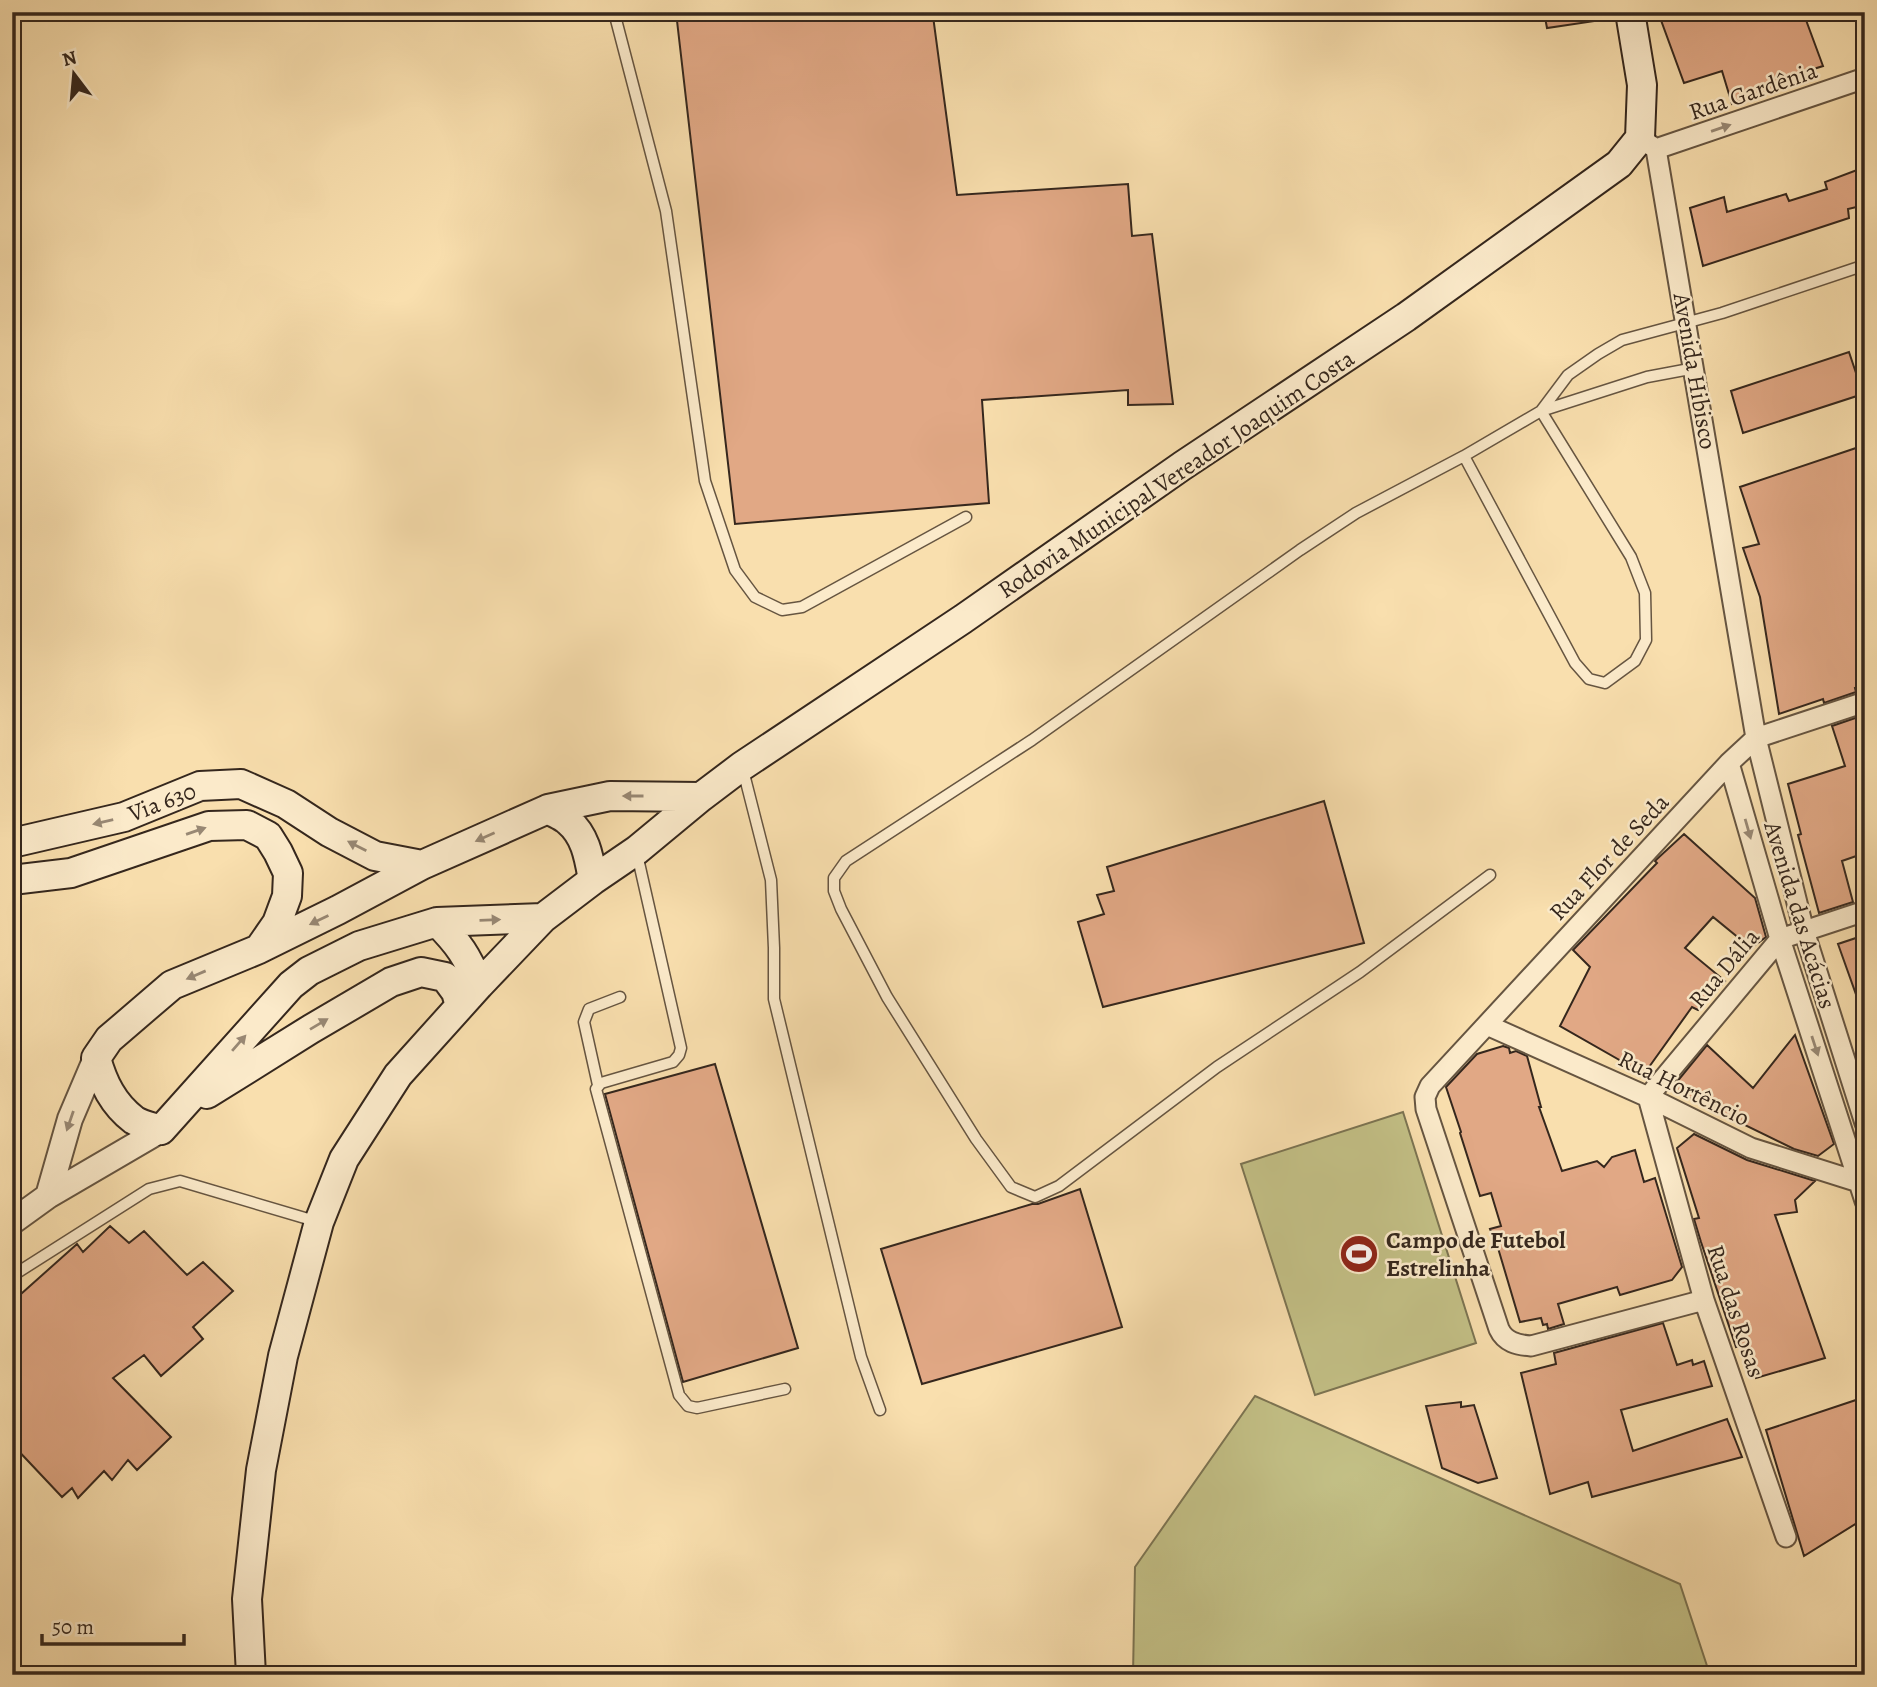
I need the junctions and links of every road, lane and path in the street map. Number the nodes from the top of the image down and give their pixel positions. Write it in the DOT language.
graph roads {
  1 [pos="614,12"];
  2 [pos="1630,12"];
  3 [pos="1865,78"];
  4 [pos="1648,143"];
  5 [pos="1865,265"];
  6 [pos="1687,323"];
  7 [pos="1695,368"];
  8 [pos="1541,411"];
  9 [pos="1464,456"];
  10 [pos="966,517"];
  11 [pos="1865,702"];
  12 [pos="1756,738"];
  13 [pos="1729,763"];
  14 [pos="742,766"];
  15 [pos="701,797"];
  16 [pos="548,809"];
  17 [pos="12,843"];
  18 [pos="637,850"];
  19 [pos="422,864"];
  20 [pos="1490,875"];
  21 [pos="12,880"];
  22 [pos="593,880"];
  23 [pos="1865,911"];
  24 [pos="543,918"];
  25 [pos="437,922"];
  26 [pos="1804,931"];
  27 [pos="1780,939"];
  28 [pos="259,949"];
  29 [pos="479,985"];
  30 [pos="620,997"];
  31 [pos="460,1006"];
  32 [pos="1487,1025"];
  33 [pos="96,1058"];
  34 [pos="598,1086"];
  35 [pos="1648,1097"];
  36 [pos="169,1121"];
  37 [pos="1865,1123"];
  38 [pos="1865,1131"];
  39 [pos="1844,1138"];
  40 [pos="1862,1182"];
  41 [pos="48,1196"];
  42 [pos="1865,1201"];
  43 [pos="12,1222"];
  44 [pos="319,1222"];
  45 [pos="12,1276"];
  46 [pos="1704,1300"];
  47 [pos="785,1389"];
  48 [pos="880,1410"];
  49 [pos="1786,1537"];
  50 [pos="251,1675"];
  1 -- 10 [label="lane"];
  2 -- 4 [label="main road, Avenida Hibisco"];
  4 -- 3 [label="street, Rua Gardênia, one-way"];
  4 -- 6 [label="street, Avenida Hibisco"];
  4 -- 14 [label="main road, Rodovia Municipal Vereador Joaquim Costa"];
  5 -- 6 [label="lane"];
  6 -- 7 [label="street, Avenida Hibisco"];
  6 -- 8 [label="lane"];
  7 -- 8 [label="lane"];
  7 -- 12 [label="street, Avenida Hibisco"];
  8 -- 9 [label="lane"];
  8 -- 9 [label="lane"];
  9 -- 20 [label="lane"];
  11 -- 12 [label="street, Rua Flor de Seda"];
  12 -- 13 [label="street, Rua Flor de Seda"];
  12 -- 26 [label="street, Avenida das Acácias"];
  13 -- 27 [label="street, Avenida das Acácias, one-way"];
  13 -- 32 [label="street, Rua Flor de Seda"];
  14 -- 15 [label="main road, Rodovia Municipal Vereador Joaquim Costa"];
  14 -- 48 [label="lane"];
  15 -- 16 [label="main road, one-way"];
  15 -- 18 [label="main road, Rodovia Municipal Vereador Joaquim Costa"];
  16 -- 19 [label="main road, one-way"];
  16 -- 22 [label="main road"];
  19 -- 17 [label="main road, Via 630, one-way"];
  18 -- 22 [label="main road, Rodovia Municipal Vereador Joaquim Costa"];
  18 -- 34 [label="lane"];
  19 -- 28 [label="main road, one-way"];
  21 -- 28 [label="main road, Via 630, one-way"];
  22 -- 24 [label="main road, Rodovia Municipal Vereador Joaquim Costa"];
  23 -- 26 [label="street, Rua Dália"];
  25 -- 24 [label="main road, one-way"];
  24 -- 29 [label="main road"];
  25 -- 29 [label="main road"];
  36 -- 25 [label="main road, one-way"];
  26 -- 27 [label="street, Rua Dália"];
  26 -- 37 [label="street, Avenida das Acácias"];
  27 -- 35 [label="street, Rua Dália"];
  27 -- 39 [label="street, Avenida das Acácias, one-way"];
  28 -- 33 [label="main road, one-way"];
  29 -- 31 [label="main road"];
  30 -- 34 [label="lane"];
  36 -- 31 [label="main road, one-way"];
  31 -- 44 [label="main road"];
  32 -- 35 [label="street, Rua Hortêncio"];
  32 -- 46 [label="street, Rua Flor de Seda"];
  33 -- 36 [label="main road"];
  33 -- 41 [label="street, one-way"];
  34 -- 47 [label="lane"];
  35 -- 40 [label="street, Rua Hortêncio"];
  35 -- 46 [label="street, Rua das Rosas"];
  36 -- 41 [label="street"];
  38 -- 39 [label="street"];
  39 -- 40 [label="street, Avenida das Acácias"];
  40 -- 42 [label="street, Avenida das Acácias"];
  41 -- 43 [label="street"];
  44 -- 45 [label="lane"];
  44 -- 50 [label="main road"];
  46 -- 49 [label="street, Rua das Rosas"];
}
